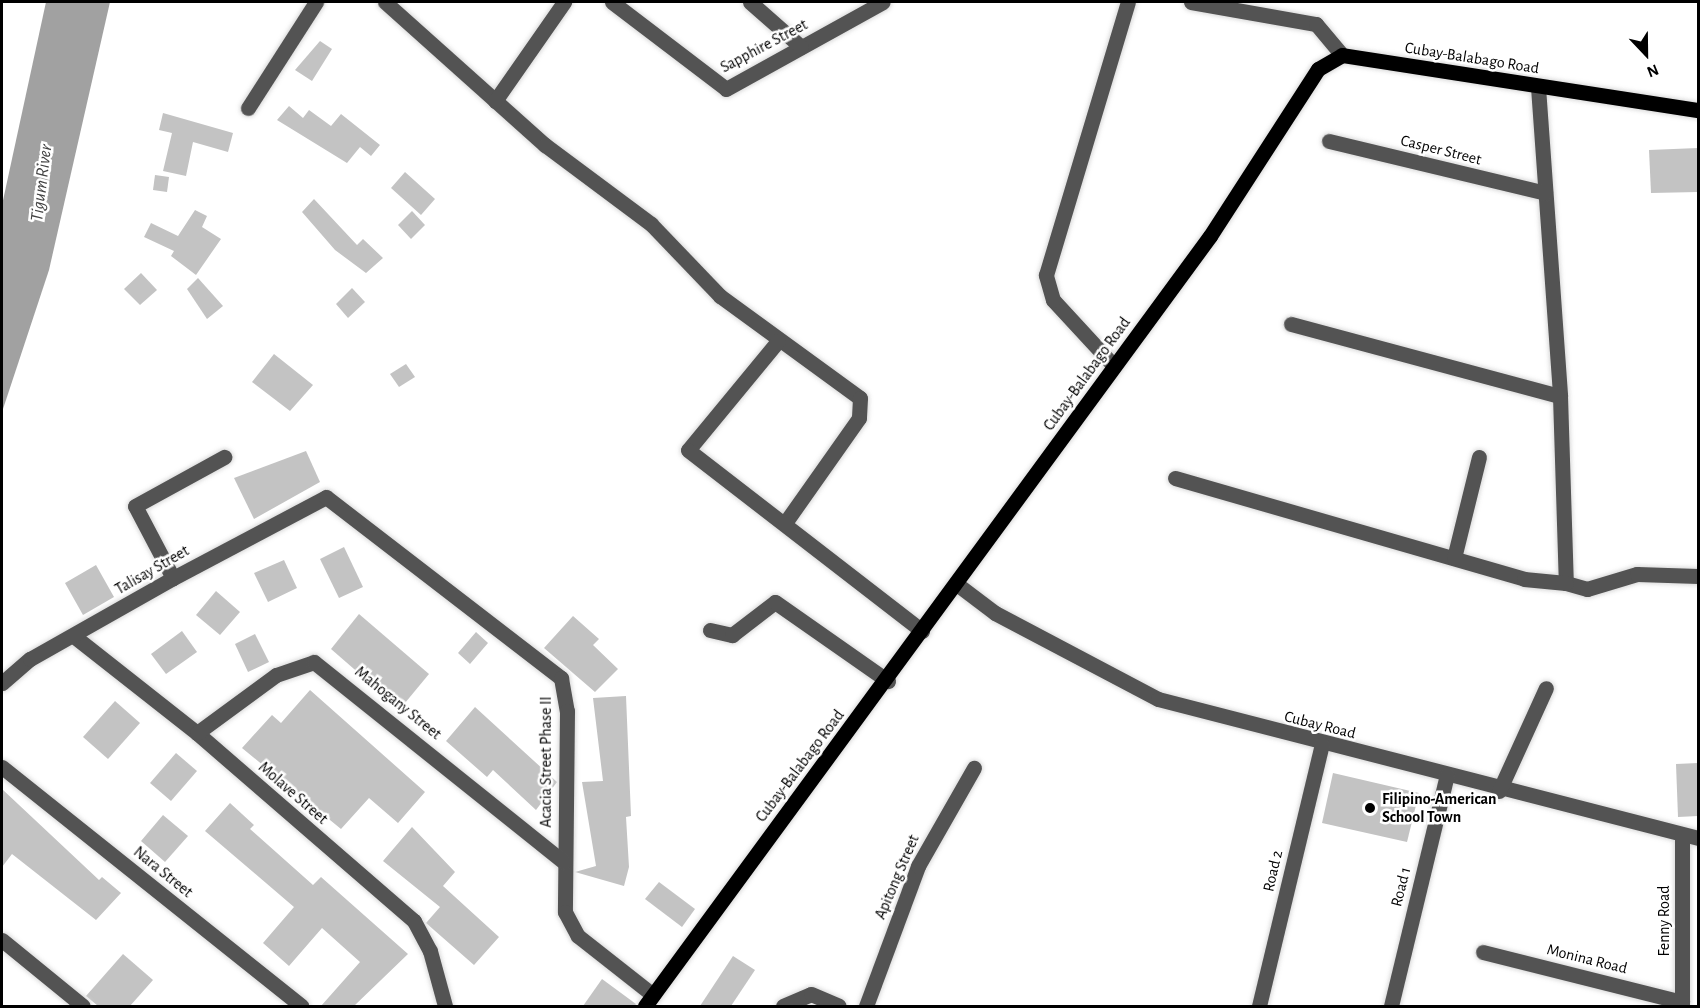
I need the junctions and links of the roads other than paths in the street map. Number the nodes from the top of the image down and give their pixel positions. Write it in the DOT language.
graph roads {
  1 [pos="315,2"];
  2 [pos="385,2"];
  3 [pos="564,2"];
  4 [pos="612,2"];
  5 [pos="750,2"];
  6 [pos="883,2"];
  7 [pos="1128,2"];
  8 [pos="1191,2"];
  9 [pos="1251,6"];
  10 [pos="801,47"];
  11 [pos="1342,55"];
  12 [pos="1538,87"];
  13 [pos="495,101"];
  14 [pos="248,108"];
  15 [pos="1698,110"];
  16 [pos="1329,141"];
  17 [pos="1545,193"];
  18 [pos="1291,324"];
  19 [pos="778,342"];
  20 [pos="1114,366"];
  21 [pos="1560,396"];
  22 [pos="224,457"];
  23 [pos="1479,457"];
  24 [pos="1175,478"];
  25 [pos="326,497"];
  26 [pos="785,523"];
  27 [pos="1454,558"];
  28 [pos="1698,576"];
  29 [pos="172,578"];
  30 [pos="1566,583"];
  31 [pos="958,585"];
  32 [pos="710,630"];
  33 [pos="922,631"];
  34 [pos="75,637"];
  35 [pos="888,681"];
  36 [pos="2,683"];
  37 [pos="1546,688"];
  38 [pos="197,733"];
  39 [pos="1322,744"];
  40 [pos="2,767"];
  41 [pos="974,768"];
  42 [pos="1447,776"];
  43 [pos="1499,791"];
  44 [pos="1682,835"];
  45 [pos="1698,838"];
  46 [pos="564,862"];
  47 [pos="2,940"];
  48 [pos="1483,951"];
  49 [pos="649,1001"];
  50 [pos="1682,1004"];
  51 [pos="83,1006"];
  52 [pos="301,1006"];
  53 [pos="445,1006"];
  54 [pos="783,1006"];
  55 [pos="839,1006"];
  56 [pos="866,1006"];
  57 [pos="1259,1006"];
  58 [pos="1391,1006"];
  1 -- 14 [label="street"];
  2 -- 13 [label="street"];
  3 -- 13 [label="street"];
  4 -- 10 [label="street, Sapphire Street"];
  5 -- 10 [label="street"];
  6 -- 10 [label="street, Sapphire Street"];
  7 -- 20 [label="street"];
  8 -- 9 [label="street"];
  9 -- 11 [label="street"];
  11 -- 12 [label="main road, Cubay-Balabago Road"];
  11 -- 20 [label="main road, Cubay-Balabago Road"];
  12 -- 15 [label="main road, Cubay-Balabago Road"];
  12 -- 17 [label="street"];
  13 -- 19 [label="street"];
  16 -- 17 [label="street, Casper Street"];
  17 -- 21 [label="street"];
  18 -- 21 [label="street"];
  19 -- 26 [label="street"];
  19 -- 26 [label="street"];
  20 -- 31 [label="main road, Cubay-Balabago Road"];
  21 -- 30 [label="street"];
  22 -- 29 [label="street"];
  23 -- 27 [label="street"];
  24 -- 27 [label="street"];
  25 -- 29 [label="street, Talisay Street"];
  25 -- 46 [label="street, Acacia Street Phase II"];
  26 -- 33 [label="street"];
  27 -- 30 [label="street"];
  28 -- 30 [label="street"];
  29 -- 34 [label="street, Talisay Street"];
  31 -- 33 [label="main road, Cubay-Balabago Road"];
  31 -- 39 [label="street, Cubay Road"];
  32 -- 35 [label="street"];
  33 -- 35 [label="main road, Cubay-Balabago Road"];
  34 -- 36 [label="street, Talisay Street"];
  34 -- 38 [label="street, Molave Street"];
  35 -- 49 [label="main road, Cubay-Balabago Road"];
  37 -- 43 [label="street"];
  38 -- 46 [label="street, Mahogany Street"];
  38 -- 53 [label="street, Molave Street"];
  39 -- 42 [label="street, Cubay Road"];
  39 -- 57 [label="street, Road 2"];
  40 -- 52 [label="street, Nara Street"];
  41 -- 56 [label="street, Apitong Street"];
  42 -- 43 [label="street, Cubay Road"];
  42 -- 58 [label="street, Road 1"];
  43 -- 44 [label="street, Cubay Road"];
  44 -- 45 [label="street, Cubay Road"];
  44 -- 50 [label="street, Fenny Road"];
  46 -- 49 [label="street, Acacia Street Phase II"];
  47 -- 51 [label="street"];
  48 -- 50 [label="street, Monina Road"];
  54 -- 55 [label="street"];
}
